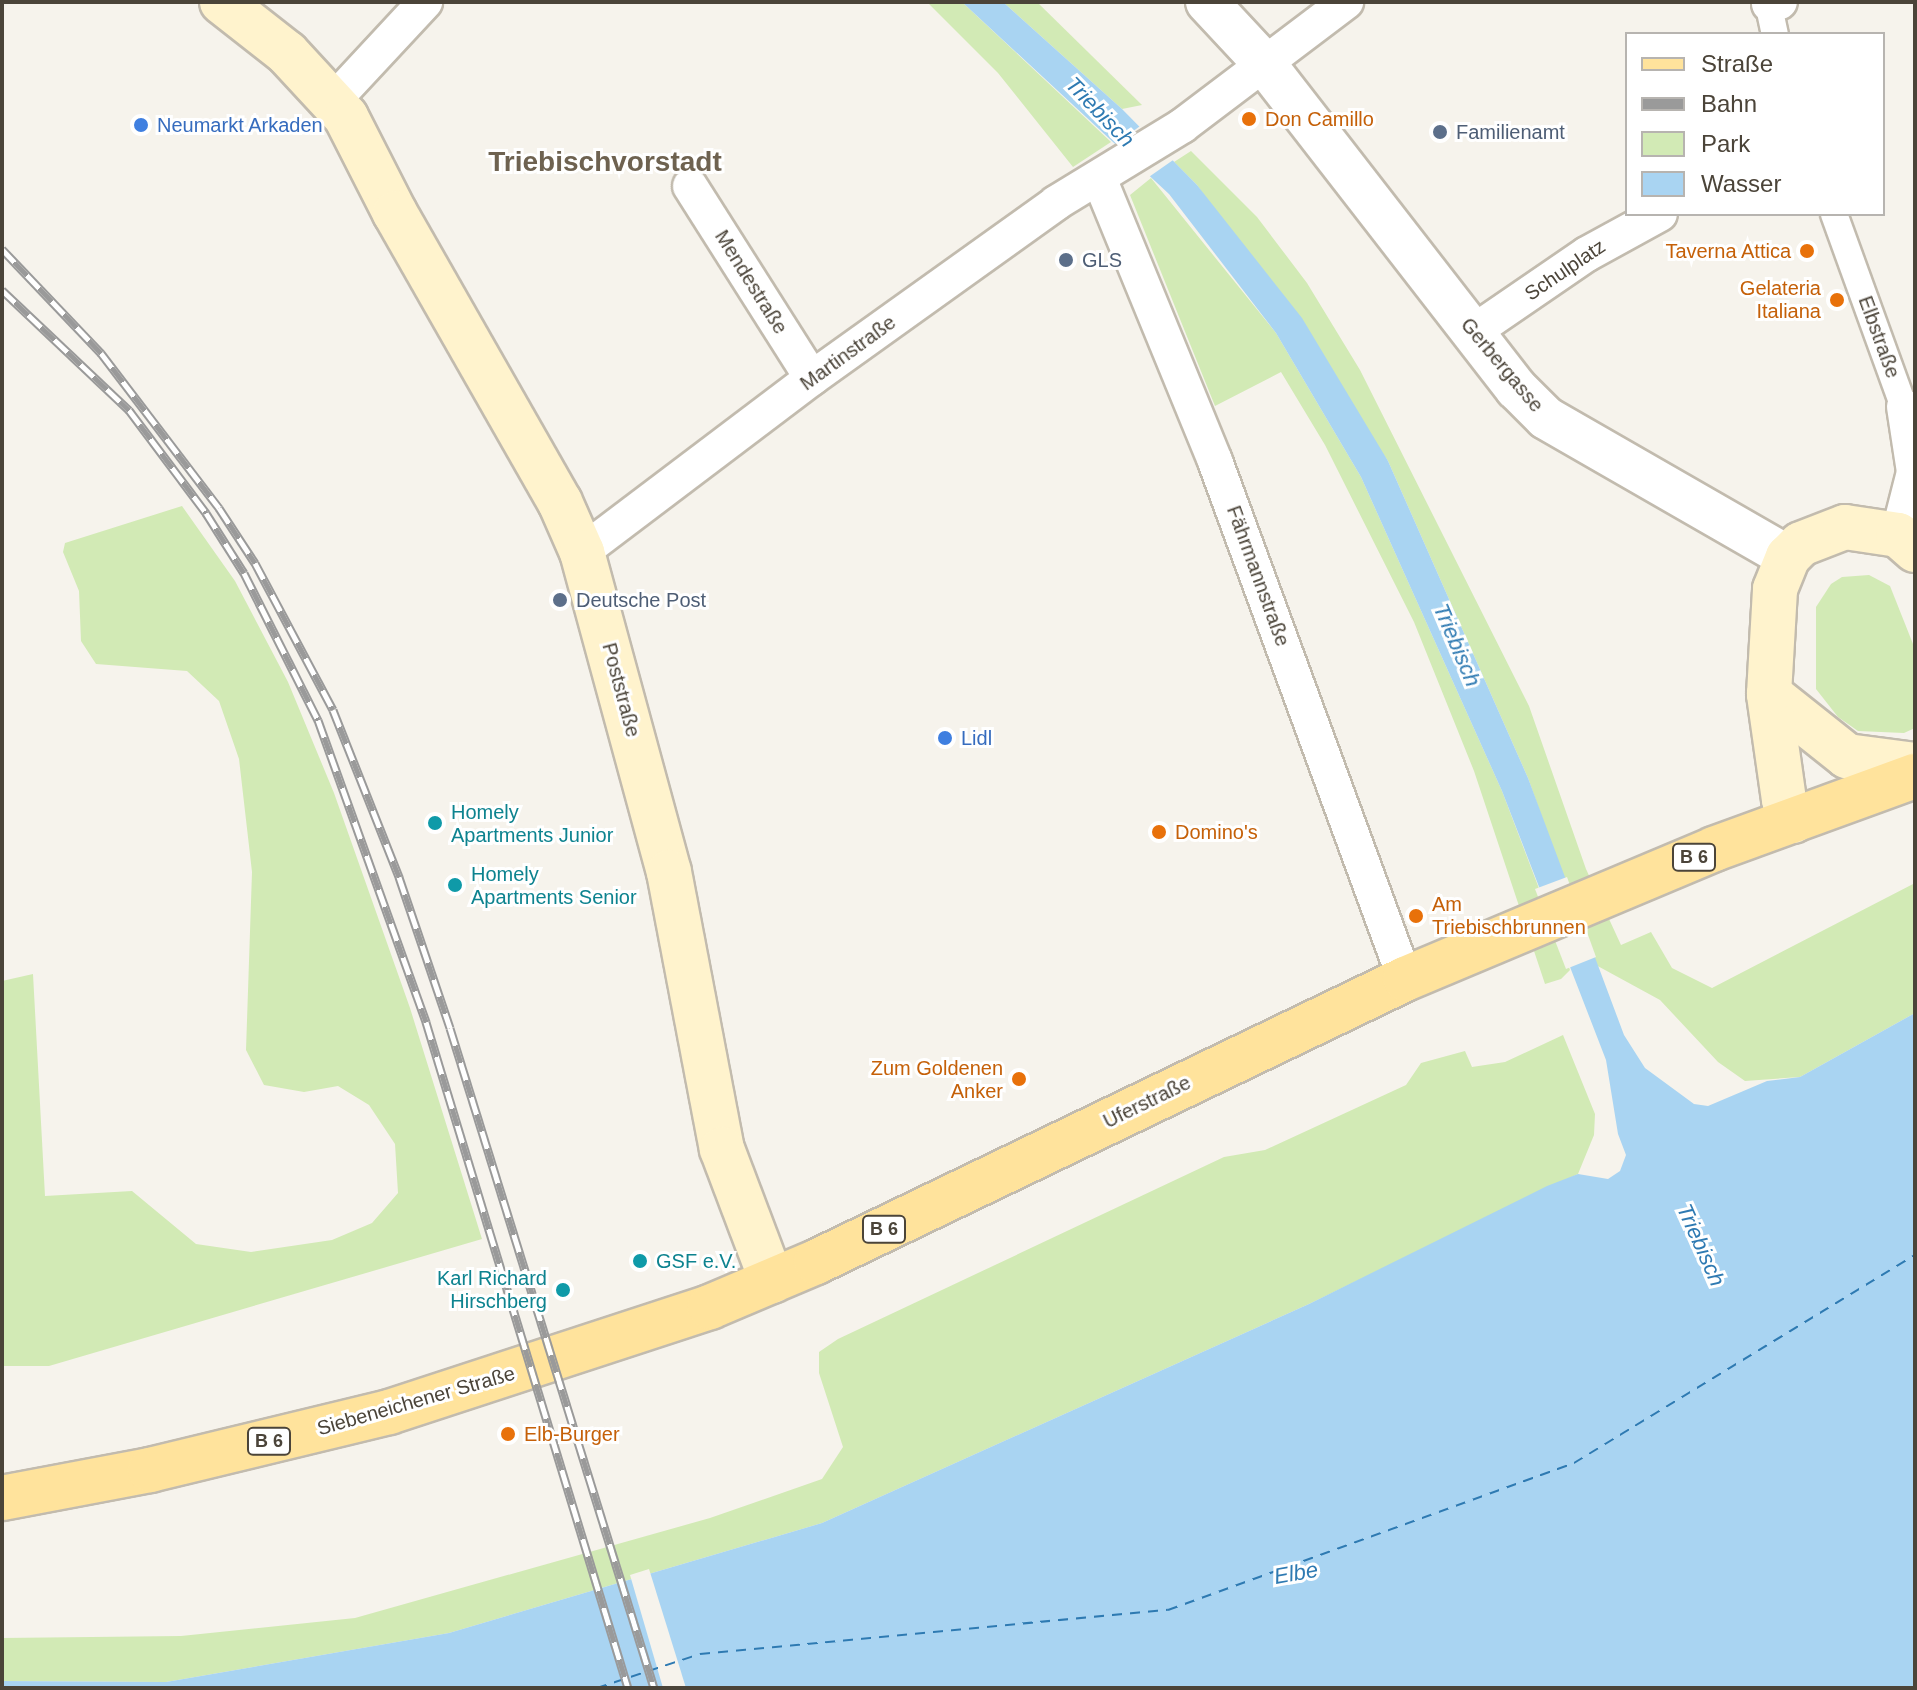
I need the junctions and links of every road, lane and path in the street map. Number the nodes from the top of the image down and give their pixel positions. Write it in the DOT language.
graph roads {
  1 [pos="222,2"];
  2 [pos="425,2"];
  3 [pos="1207,2"];
  4 [pos="1346,2"];
  5 [pos="1263,62"];
  6 [pos="334,100"];
  7 [pos="1111,172"];
  8 [pos="690,186"];
  9 [pos="1656,216"];
  10 [pos="1835,216"];
  11 [pos="1473,332"];
  12 [pos="812,378"];
  13 [pos="1904,407"];
  14 [pos="1907,542"];
  15 [pos="582,552"];
  16 [pos="1788,557"];
  17 [pos="1769,694"];
  18 [pos="1915,765"];
  19 [pos="1915,776"];
  20 [pos="1793,821"];
  21 [pos="1405,979"];
  22 [pos="772,1281"];
  23 [pos="2,1498"];
  1 -- 6 [label="main road, Poststraße"];
  2 -- 6 [label="street"];
  3 -- 5 [label="street, Gerbergasse"];
  4 -- 5 [label="street"];
  5 -- 7 [label="street, Martinstraße"];
  5 -- 11 [label="street, Gerbergasse"];
  6 -- 15 [label="main road, Poststraße"];
  7 -- 12 [label="street, Martinstraße"];
  7 -- 21 [label="street, Fährmannstraße"];
  8 -- 12 [label="street, Mendestraße"];
  9 -- 11 [label="street, Schulplatz"];
  10 -- 13 [label="street, Elbstraße"];
  11 -- 16 [label="street, Gerbergasse"];
  12 -- 15 [label="street, Martinstraße"];
  13 -- 14 [label="street, Elbstraße"];
  14 -- 16 [label="main road"];
  15 -- 22 [label="main road, Poststraße"];
  16 -- 17 [label="main road"];
  17 -- 18 [label="main road"];
  17 -- 20 [label="main road"];
  19 -- 20 [label="main road, B 6"];
  20 -- 21 [label="main road, Uferstraße / B 6"];
  21 -- 22 [label="main road, Uferstraße / B 6"];
  22 -- 23 [label="main road, Siebeneichener Straße / B 6"];
}
